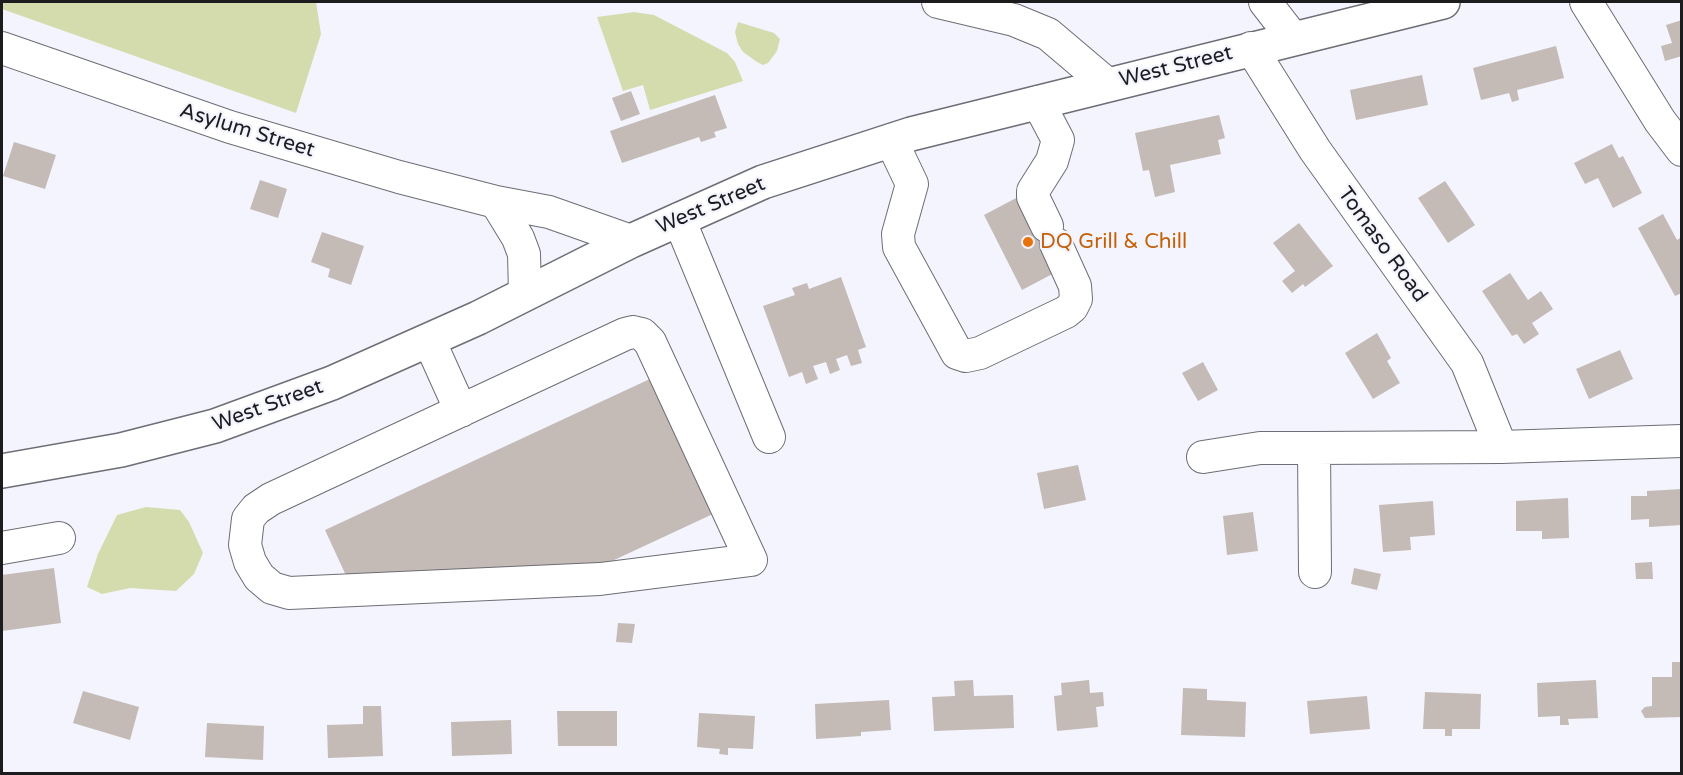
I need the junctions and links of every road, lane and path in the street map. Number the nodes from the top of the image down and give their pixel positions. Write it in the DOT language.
graph roads {
  1 [pos="938,2"];
  2 [pos="1265,2"];
  3 [pos="1443,2"];
  4 [pos="1586,2"];
  5 [pos="1293,38"];
  6 [pos="2,48"];
  7 [pos="1251,48"];
  8 [pos="1107,84"];
  9 [pos="1038,102"];
  10 [pos="891,140"];
  11 [pos="1682,150"];
  12 [pos="496,202"];
  13 [pos="680,219"];
  14 [pos="632,241"];
  15 [pos="525,294"];
  16 [pos="429,340"];
  17 [pos="460,411"];
  18 [pos="769,437"];
  19 [pos="1682,441"];
  20 [pos="1501,447"];
  21 [pos="1314,448"];
  22 [pos="1203,457"];
  23 [pos="2,471"];
  24 [pos="59,538"];
  25 [pos="2,548"];
  26 [pos="1315,572"];
  1 -- 8 [label="street"];
  2 -- 5 [label="street"];
  3 -- 5 [label="main road, West Street"];
  4 -- 11 [label="street"];
  5 -- 7 [label="main road, West Street"];
  6 -- 12 [label="street, Asylum Street"];
  7 -- 8 [label="main road, West Street"];
  7 -- 20 [label="street, Tomaso Road"];
  8 -- 9 [label="main road, West Street"];
  9 -- 10 [label="main road, West Street"];
  9 -- 10 [label="street"];
  10 -- 13 [label="main road, West Street"];
  12 -- 14 [label="street, Asylum Street"];
  12 -- 15 [label="street"];
  13 -- 14 [label="main road, West Street"];
  13 -- 18 [label="street"];
  14 -- 15 [label="main road, West Street"];
  15 -- 16 [label="main road, West Street"];
  16 -- 17 [label="street"];
  16 -- 23 [label="main road, West Street"];
  17 -- 17 [label="street"];
  19 -- 20 [label="street"];
  20 -- 21 [label="street"];
  21 -- 22 [label="street"];
  21 -- 26 [label="street"];
  24 -- 25 [label="street"];
}
